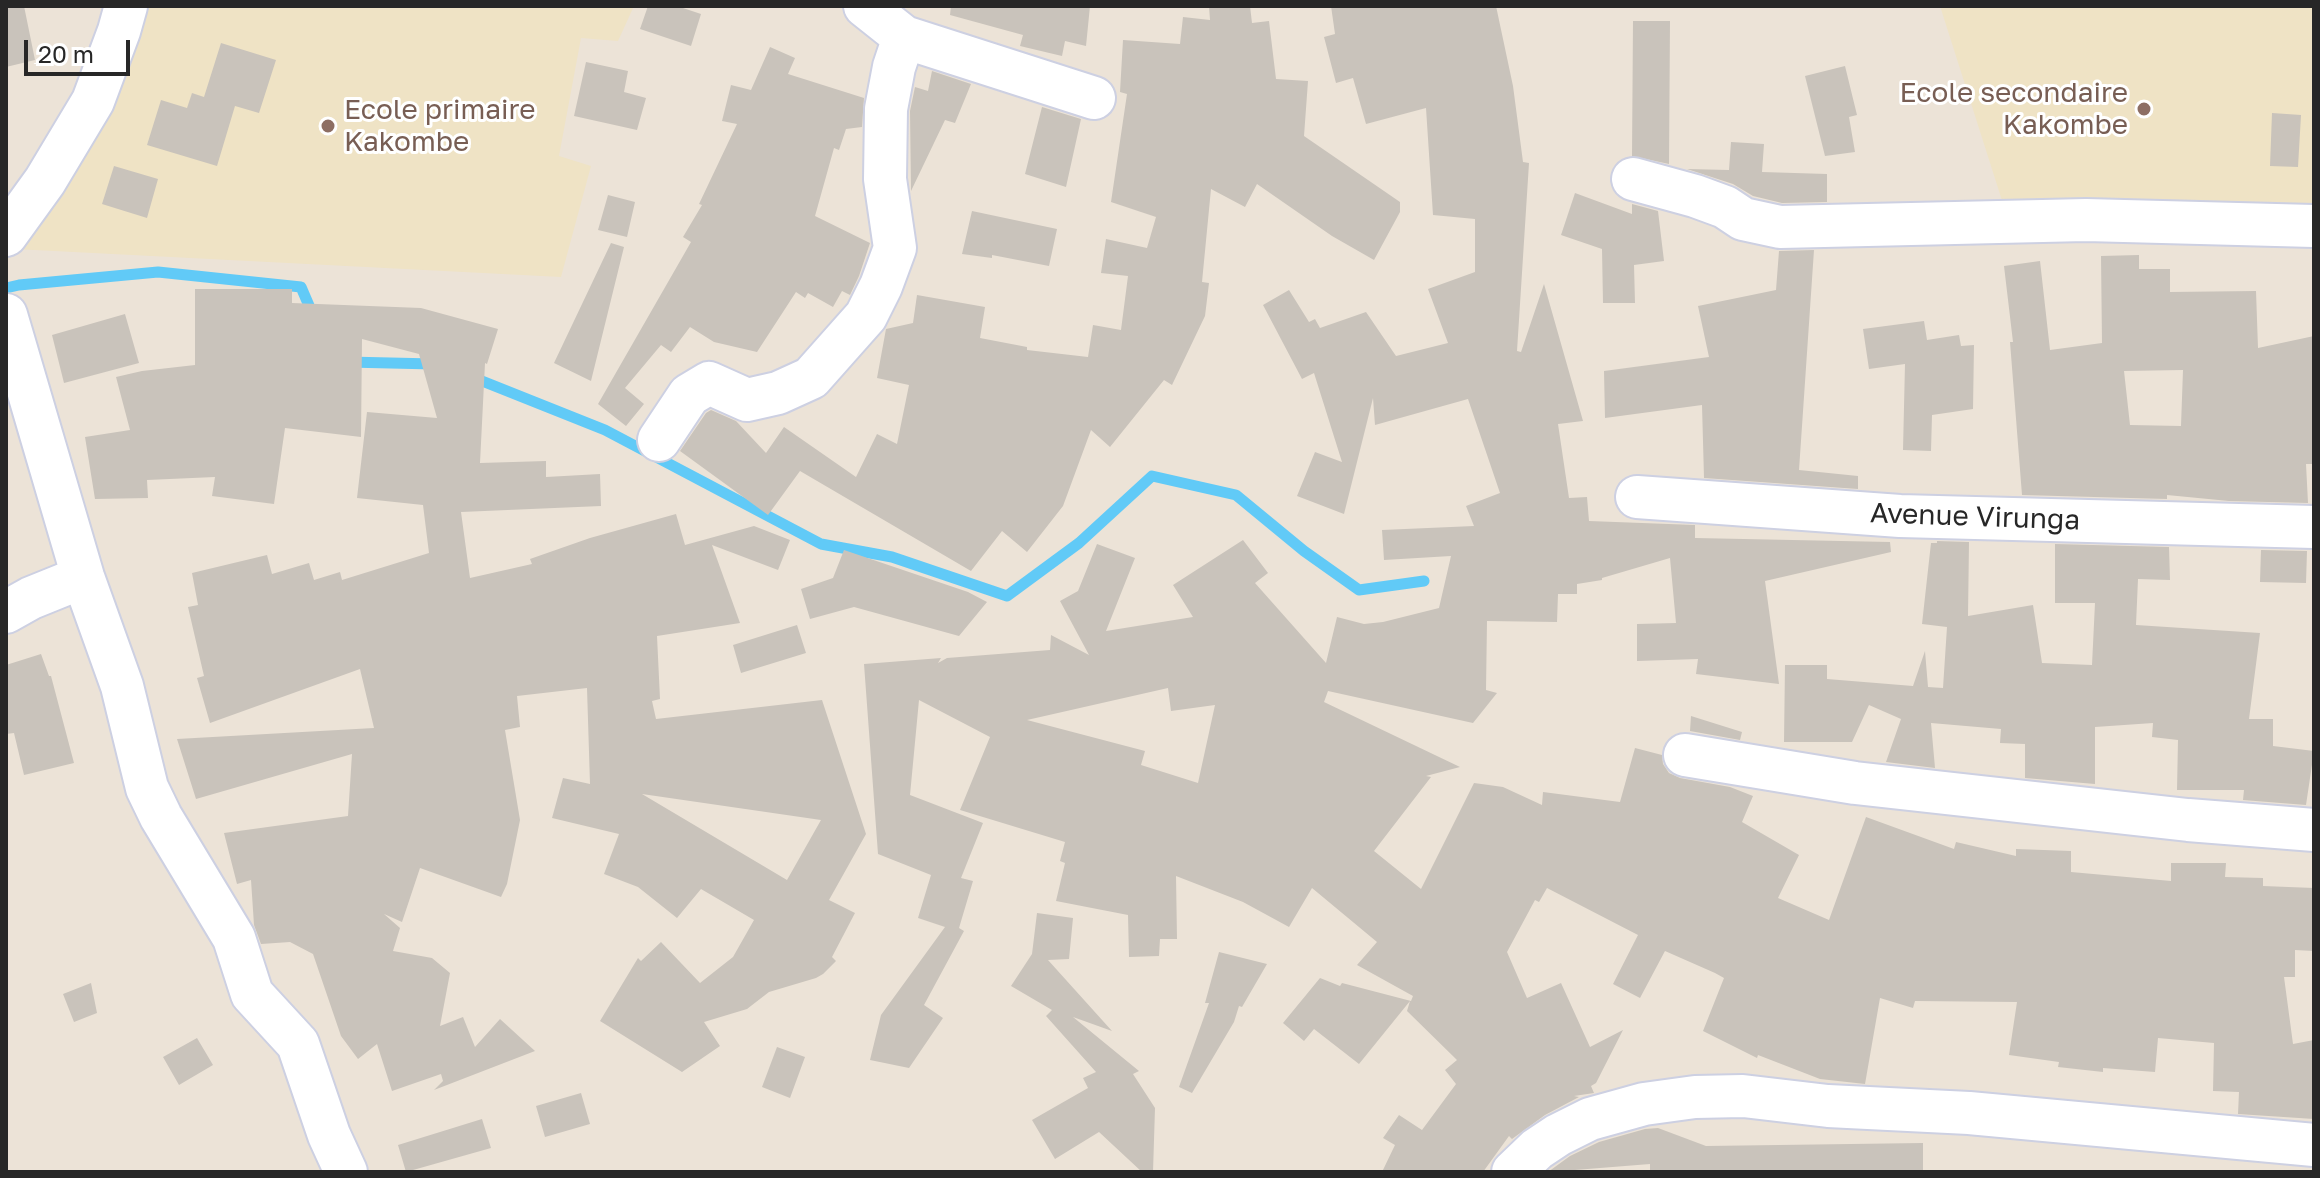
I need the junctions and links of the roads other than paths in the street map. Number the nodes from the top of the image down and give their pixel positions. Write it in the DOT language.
graph roads {
  1 [pos="126,6"];
  2 [pos="865,6"];
  3 [pos="904,37"];
  4 [pos="1094,98"];
  5 [pos="1633,179"];
  6 [pos="2314,226"];
  7 [pos="6,235"];
  8 [pos="6,315"];
  9 [pos="659,440"];
  10 [pos="1637,497"];
  11 [pos="2314,527"];
  12 [pos="83,577"];
  13 [pos="6,612"];
  14 [pos="1685,755"];
  15 [pos="2314,830"];
  16 [pos="2314,1145"];
  17 [pos="346,1172"];
  18 [pos="1513,1172"];
  1 -- 7 [label="street"];
  2 -- 3 [label="street"];
  3 -- 4 [label="street"];
  3 -- 9 [label="street"];
  5 -- 6 [label="street"];
  8 -- 12 [label="street"];
  10 -- 11 [label="street, Avenue Virunga"];
  12 -- 13 [label="street"];
  12 -- 17 [label="street"];
  14 -- 15 [label="street"];
  16 -- 18 [label="street"];
}
